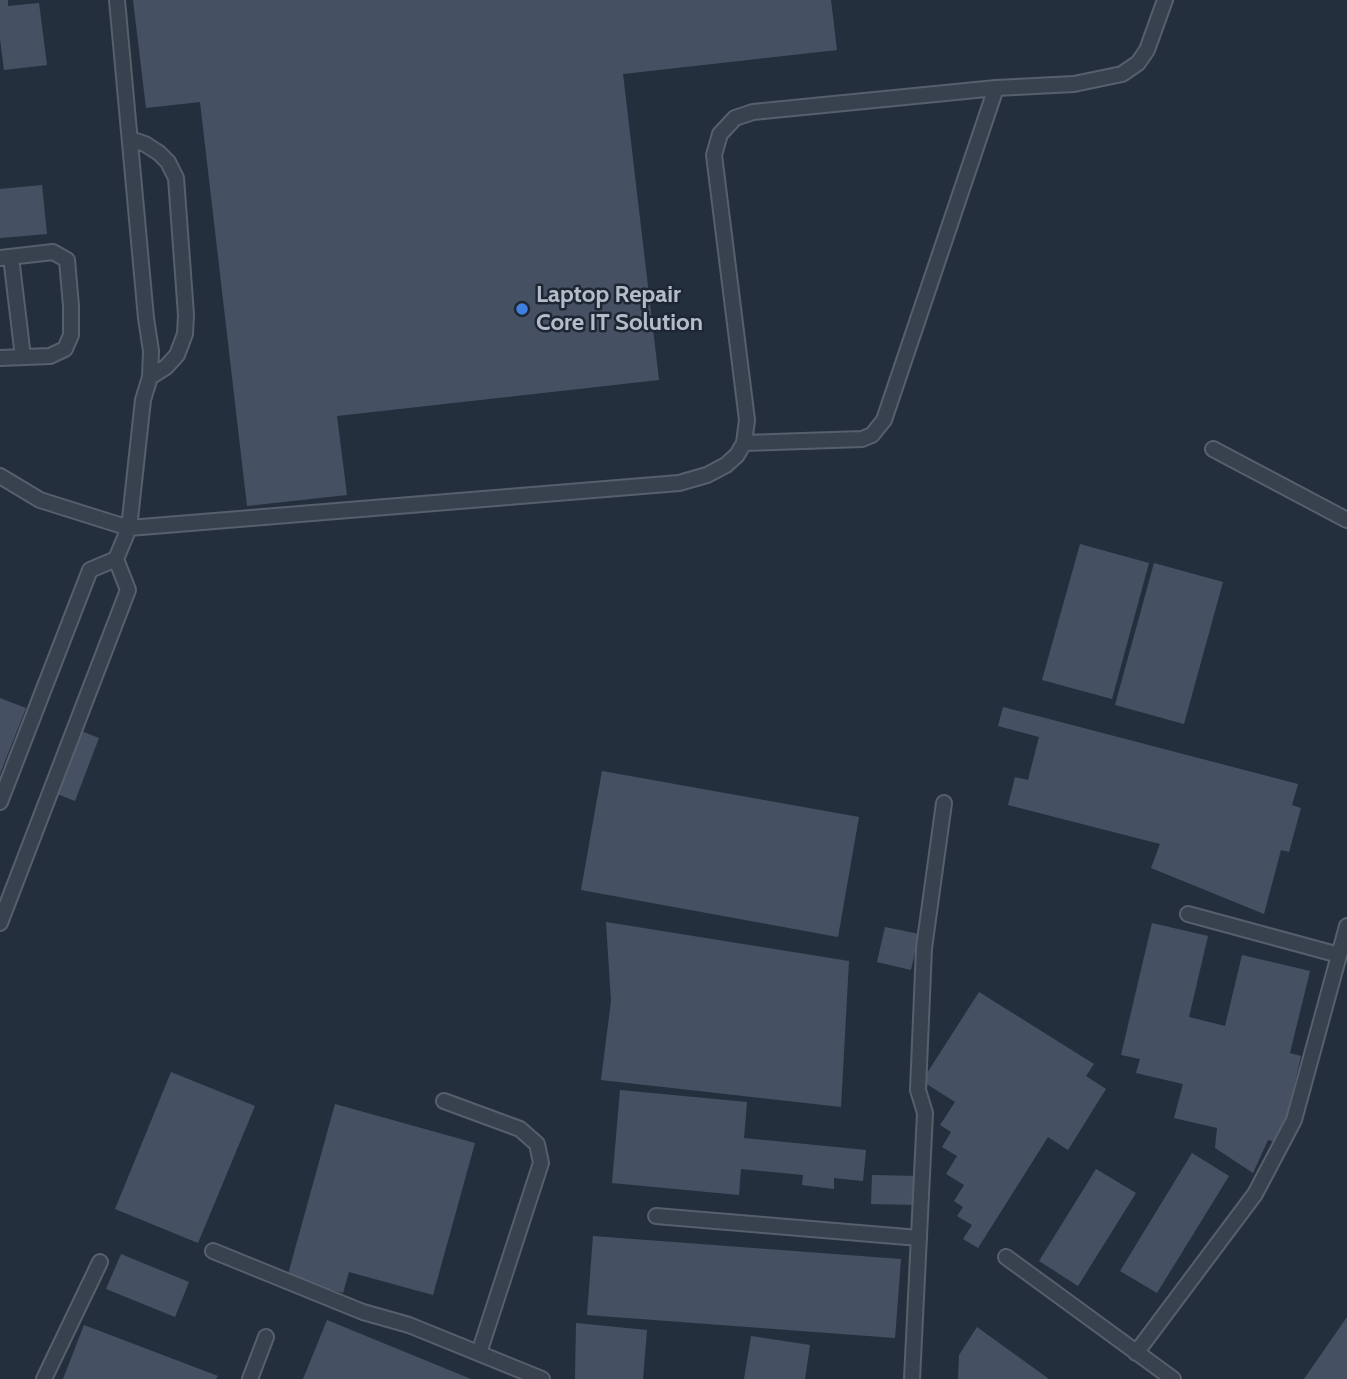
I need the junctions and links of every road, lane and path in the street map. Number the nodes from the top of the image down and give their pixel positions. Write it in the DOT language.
graph roads {
  1 [pos="117,0"];
  2 [pos="1165,0"];
  3 [pos="996,88"];
  4 [pos="130,139"];
  5 [pos="5,257"];
  6 [pos="23,357"];
  7 [pos="0,358"];
  8 [pos="150,377"];
  9 [pos="744,443"];
  10 [pos="1213,449"];
  11 [pos="0,476"];
  12 [pos="1347,520"];
  13 [pos="129,528"];
  14 [pos="116,559"];
  15 [pos="0,802"];
  16 [pos="944,803"];
  17 [pos="1188,914"];
  18 [pos="0,923"];
  19 [pos="1347,926"];
  20 [pos="1339,955"];
  21 [pos="444,1101"];
  22 [pos="656,1216"];
  23 [pos="919,1238"];
  24 [pos="213,1251"];
  25 [pos="1006,1257"];
  26 [pos="100,1262"];
  27 [pos="265,1337"];
  28 [pos="479,1353"];
  29 [pos="1136,1353"];
  30 [pos="44,1379"];
  31 [pos="250,1379"];
  32 [pos="542,1379"];
  33 [pos="912,1379"];
  34 [pos="1173,1379"];
  1 -- 4 [label="lane"];
  2 -- 3 [label="lane"];
  3 -- 9 [label="lane"];
  3 -- 9 [label="lane"];
  4 -- 8 [label="lane"];
  4 -- 8 [label="lane"];
  5 -- 6 [label="lane"];
  5 -- 6 [label="lane"];
  6 -- 7 [label="lane"];
  8 -- 13 [label="lane"];
  9 -- 13 [label="lane"];
  10 -- 12 [label="lane"];
  11 -- 13 [label="lane"];
  13 -- 14 [label="lane"];
  14 -- 15 [label="lane"];
  14 -- 18 [label="lane"];
  16 -- 23 [label="lane"];
  17 -- 20 [label="lane"];
  19 -- 20 [label="lane"];
  20 -- 29 [label="lane"];
  21 -- 28 [label="lane"];
  22 -- 23 [label="lane"];
  23 -- 33 [label="lane"];
  24 -- 28 [label="lane"];
  25 -- 29 [label="lane"];
  26 -- 30 [label="lane"];
  27 -- 31 [label="lane"];
  28 -- 32 [label="lane"];
  29 -- 34 [label="lane"];
}
